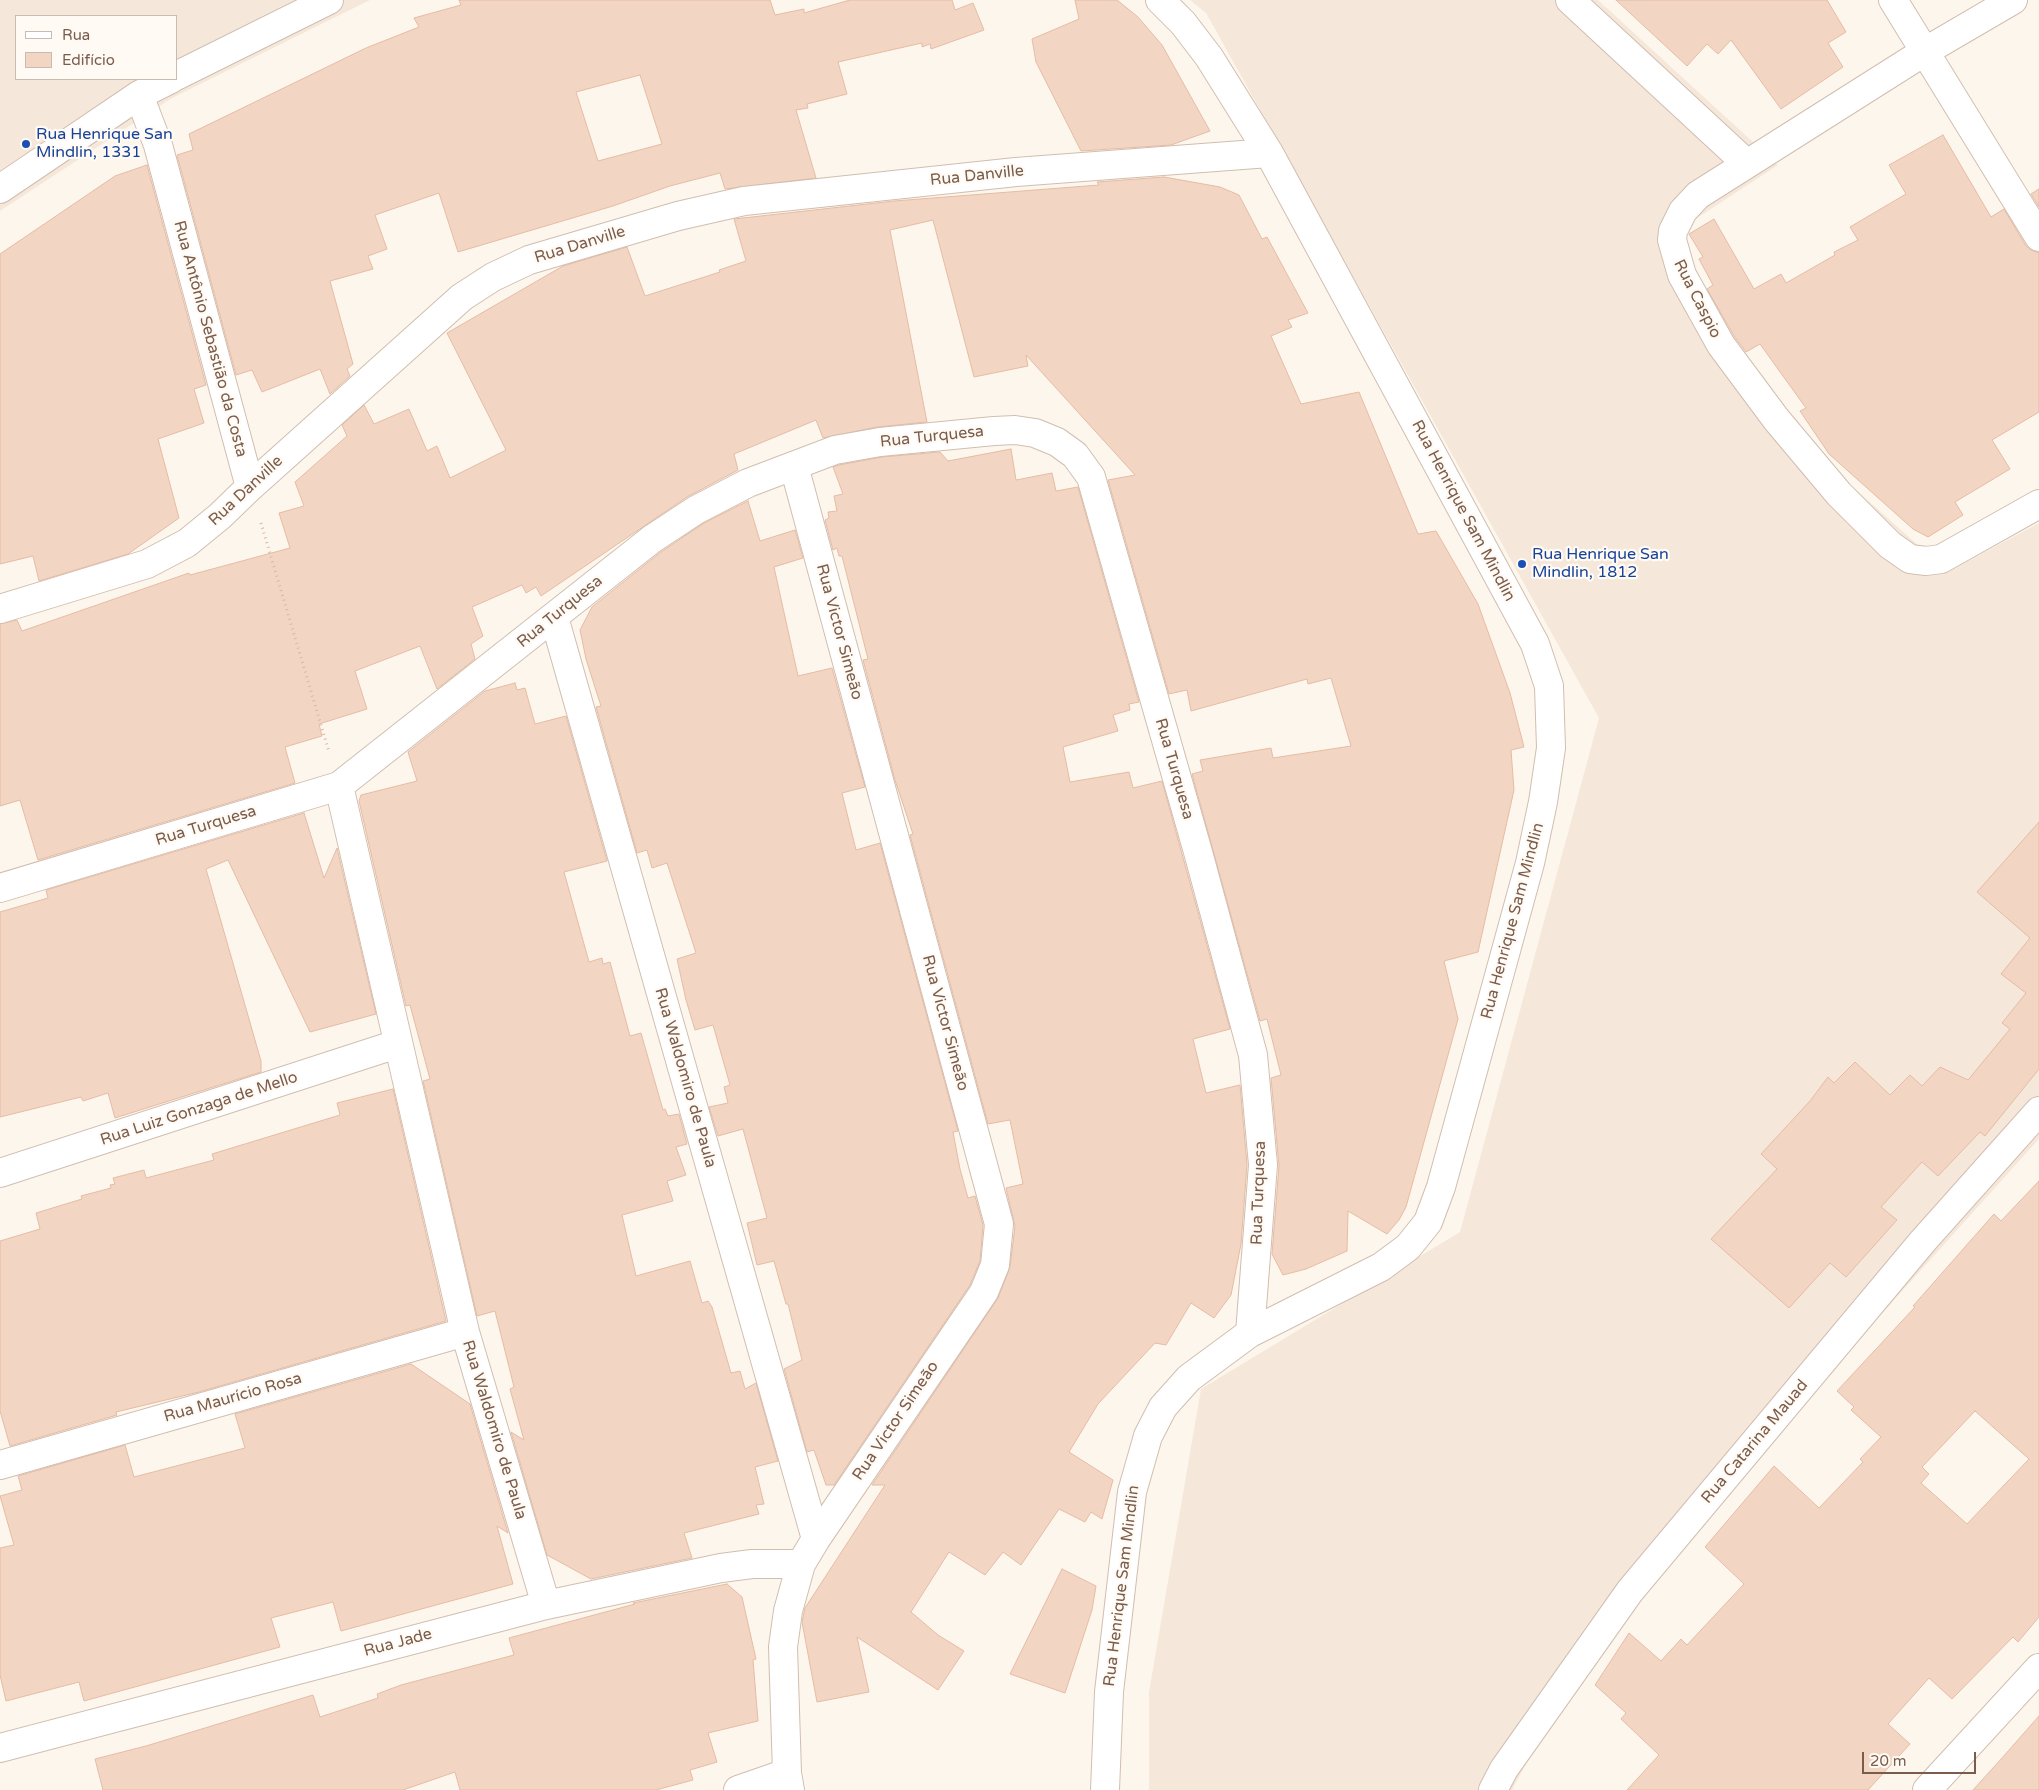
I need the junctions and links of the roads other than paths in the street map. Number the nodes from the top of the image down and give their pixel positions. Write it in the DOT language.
graph roads {
  1 [pos="329,0"];
  2 [pos="1160,0"];
  3 [pos="1570,0"];
  4 [pos="1893,0"];
  5 [pos="2012,0"];
  6 [pos="1924,52"];
  7 [pos="178,75"];
  8 [pos="170,80"];
  9 [pos="139,95"];
  10 [pos="1269,153"];
  11 [pos="1746,163"];
  12 [pos="0,189"];
  13 [pos="2039,237"];
  14 [pos="794,466"];
  15 [pos="250,487"];
  16 [pos="2039,504"];
  17 [pos="0,609"];
  18 [pos="554,616"];
  19 [pos="339,786"];
  20 [pos="0,888"];
  21 [pos="397,1044"];
  22 [pos="2039,1111"];
  23 [pos="0,1173"];
  24 [pos="465,1332"];
  25 [pos="1250,1333"];
  26 [pos="0,1465"];
  27 [pos="816,1539"];
  28 [pos="801,1564"];
  29 [pos="546,1605"];
  30 [pos="2039,1668"];
  31 [pos="0,1748"];
  32 [pos="789,1781"];
  33 [pos="738,1790"];
  34 [pos="1105,1790"];
  35 [pos="1493,1790"];
  36 [pos="1927,1790"];
  1 -- 7 [label="street"];
  2 -- 10 [label="street, Rua Henrique Sam Mindlin"];
  3 -- 11 [label="street"];
  4 -- 6 [label="street"];
  5 -- 6 [label="street, Rua Caspio"];
  6 -- 11 [label="street, Rua Caspio"];
  6 -- 13 [label="street"];
  8 -- 9 [label="street"];
  9 -- 12 [label="street"];
  9 -- 15 [label="street, Rua Antônio Sebastião da Costa"];
  10 -- 15 [label="street, Rua Danville"];
  10 -- 25 [label="street, Rua Henrique Sam Mindlin"];
  11 -- 16 [label="street, Rua Caspio"];
  14 -- 18 [label="street, Rua Turquesa"];
  14 -- 25 [label="street, Rua Turquesa"];
  14 -- 27 [label="street, Rua Victor Simeão"];
  15 -- 17 [label="street, Rua Danville"];
  18 -- 19 [label="street, Rua Turquesa"];
  18 -- 27 [label="street, Rua Waldomiro de Paula"];
  19 -- 20 [label="street, Rua Turquesa"];
  19 -- 21 [label="street, Rua Waldomiro de Paula"];
  21 -- 23 [label="street, Rua Luiz Gonzaga de Mello"];
  21 -- 24 [label="street, Rua Waldomiro de Paula"];
  22 -- 35 [label="street, Rua Catarina Mauad"];
  24 -- 26 [label="street, Rua Maurício Rosa"];
  24 -- 29 [label="street, Rua Waldomiro de Paula"];
  25 -- 34 [label="street, Rua Henrique Sam Mindlin"];
  27 -- 28 [label="street, Rua Victor Simeão"];
  28 -- 29 [label="street, Rua Jade"];
  28 -- 32 [label="street, Rua Victor Simeão"];
  29 -- 31 [label="street, Rua Jade"];
  30 -- 36 [label="street"];
  32 -- 33 [label="street"];
}
